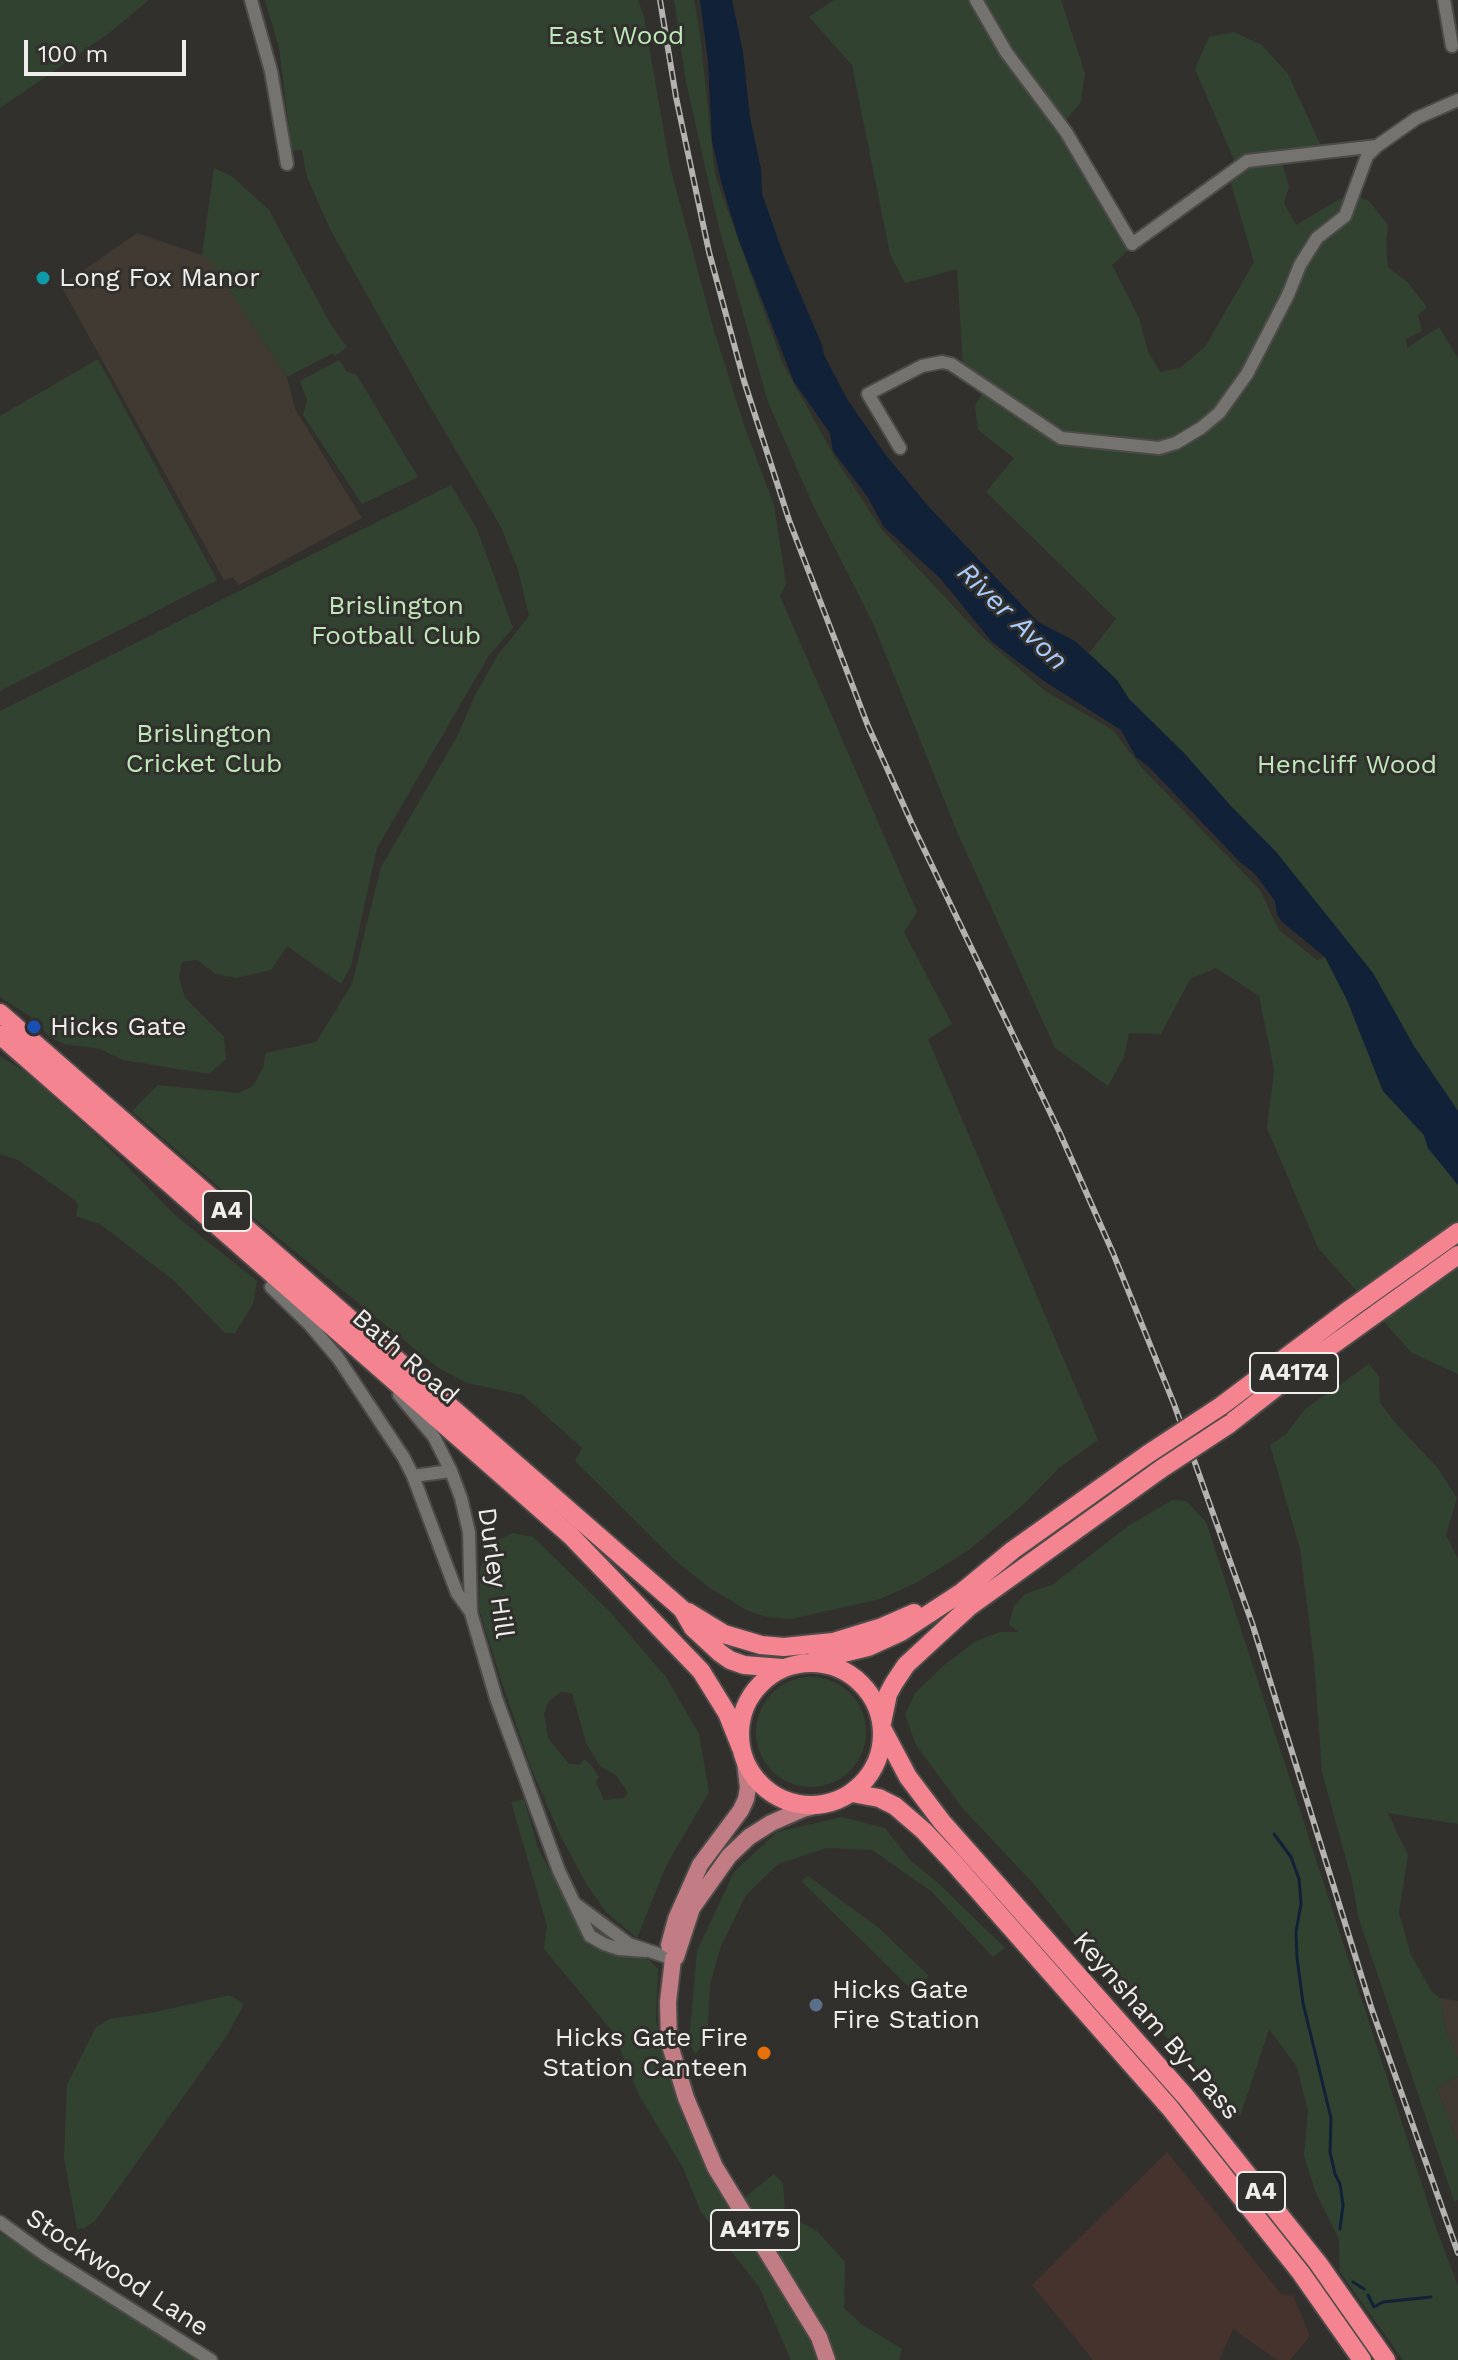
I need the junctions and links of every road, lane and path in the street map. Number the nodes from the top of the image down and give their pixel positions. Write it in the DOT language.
graph roads {
  1 [pos="251,0"];
  2 [pos="976,0"];
  3 [pos="1444,0"];
  4 [pos="1452,46"];
  5 [pos="1458,100"];
  6 [pos="1377,146"];
  7 [pos="287,164"];
  8 [pos="900,448"];
  9 [pos="0,1013"];
  10 [pos="0,1035"];
  11 [pos="56,1074"];
  12 [pos="1458,1232"];
  13 [pos="1458,1255"];
  14 [pos="271,1287"];
  15 [pos="366,1358"];
  16 [pos="451,1471"];
  17 [pos="413,1476"];
  18 [pos="1003,1560"];
  19 [pos="682,1609"];
  20 [pos="471,1613"];
  21 [pos="809,1662"];
  22 [pos="782,1668"];
  23 [pos="882,1727"];
  24 [pos="743,1755"];
  25 [pos="852,1793"];
  26 [pos="826,1803"];
  27 [pos="673,1959"];
  28 [pos="0,2222"];
  29 [pos="211,2360"];
  30 [pos="827,2360"];
  31 [pos="1362,2360"];
  32 [pos="1386,2360"];
  1 -- 7 [label="street"];
  2 -- 6 [label="street"];
  3 -- 4 [label="street"];
  5 -- 6 [label="street"];
  6 -- 8 [label="street"];
  9 -- 11 [label="highway, Bath Road / A4"];
  10 -- 11 [label="highway, Bath Road / A4"];
  11 -- 15 [label="highway, Bath Road / A4"];
  11 -- 19 [label="highway, Bath Road / A4"];
  12 -- 18 [label="highway, A4174, bridge"];
  13 -- 23 [label="highway, A4174, bridge"];
  14 -- 17 [label="street"];
  15 -- 16 [label="street, Durley Hill"];
  15 -- 24 [label="highway, Bath Road / A4"];
  16 -- 17 [label="street"];
  16 -- 20 [label="street, Durley Hill"];
  17 -- 20 [label="street"];
  18 -- 19 [label="highway"];
  18 -- 21 [label="highway, A4174"];
  19 -- 22 [label="highway, Bath Road / A4"];
  20 -- 27 [label="street, Durley Hill"];
  21 -- 22 [label="highway"];
  21 -- 23 [label="highway"];
  22 -- 24 [label="highway"];
  23 -- 25 [label="highway"];
  23 -- 32 [label="highway, Keynsham By-Pass / A4"];
  24 -- 26 [label="highway"];
  24 -- 27 [label="main road, A4175"];
  25 -- 26 [label="highway"];
  25 -- 31 [label="highway, Keynsham By-Pass / A4"];
  26 -- 27 [label="main road, A4175"];
  27 -- 30 [label="main road, A4175"];
  28 -- 29 [label="street, Stockwood Lane"];
}
